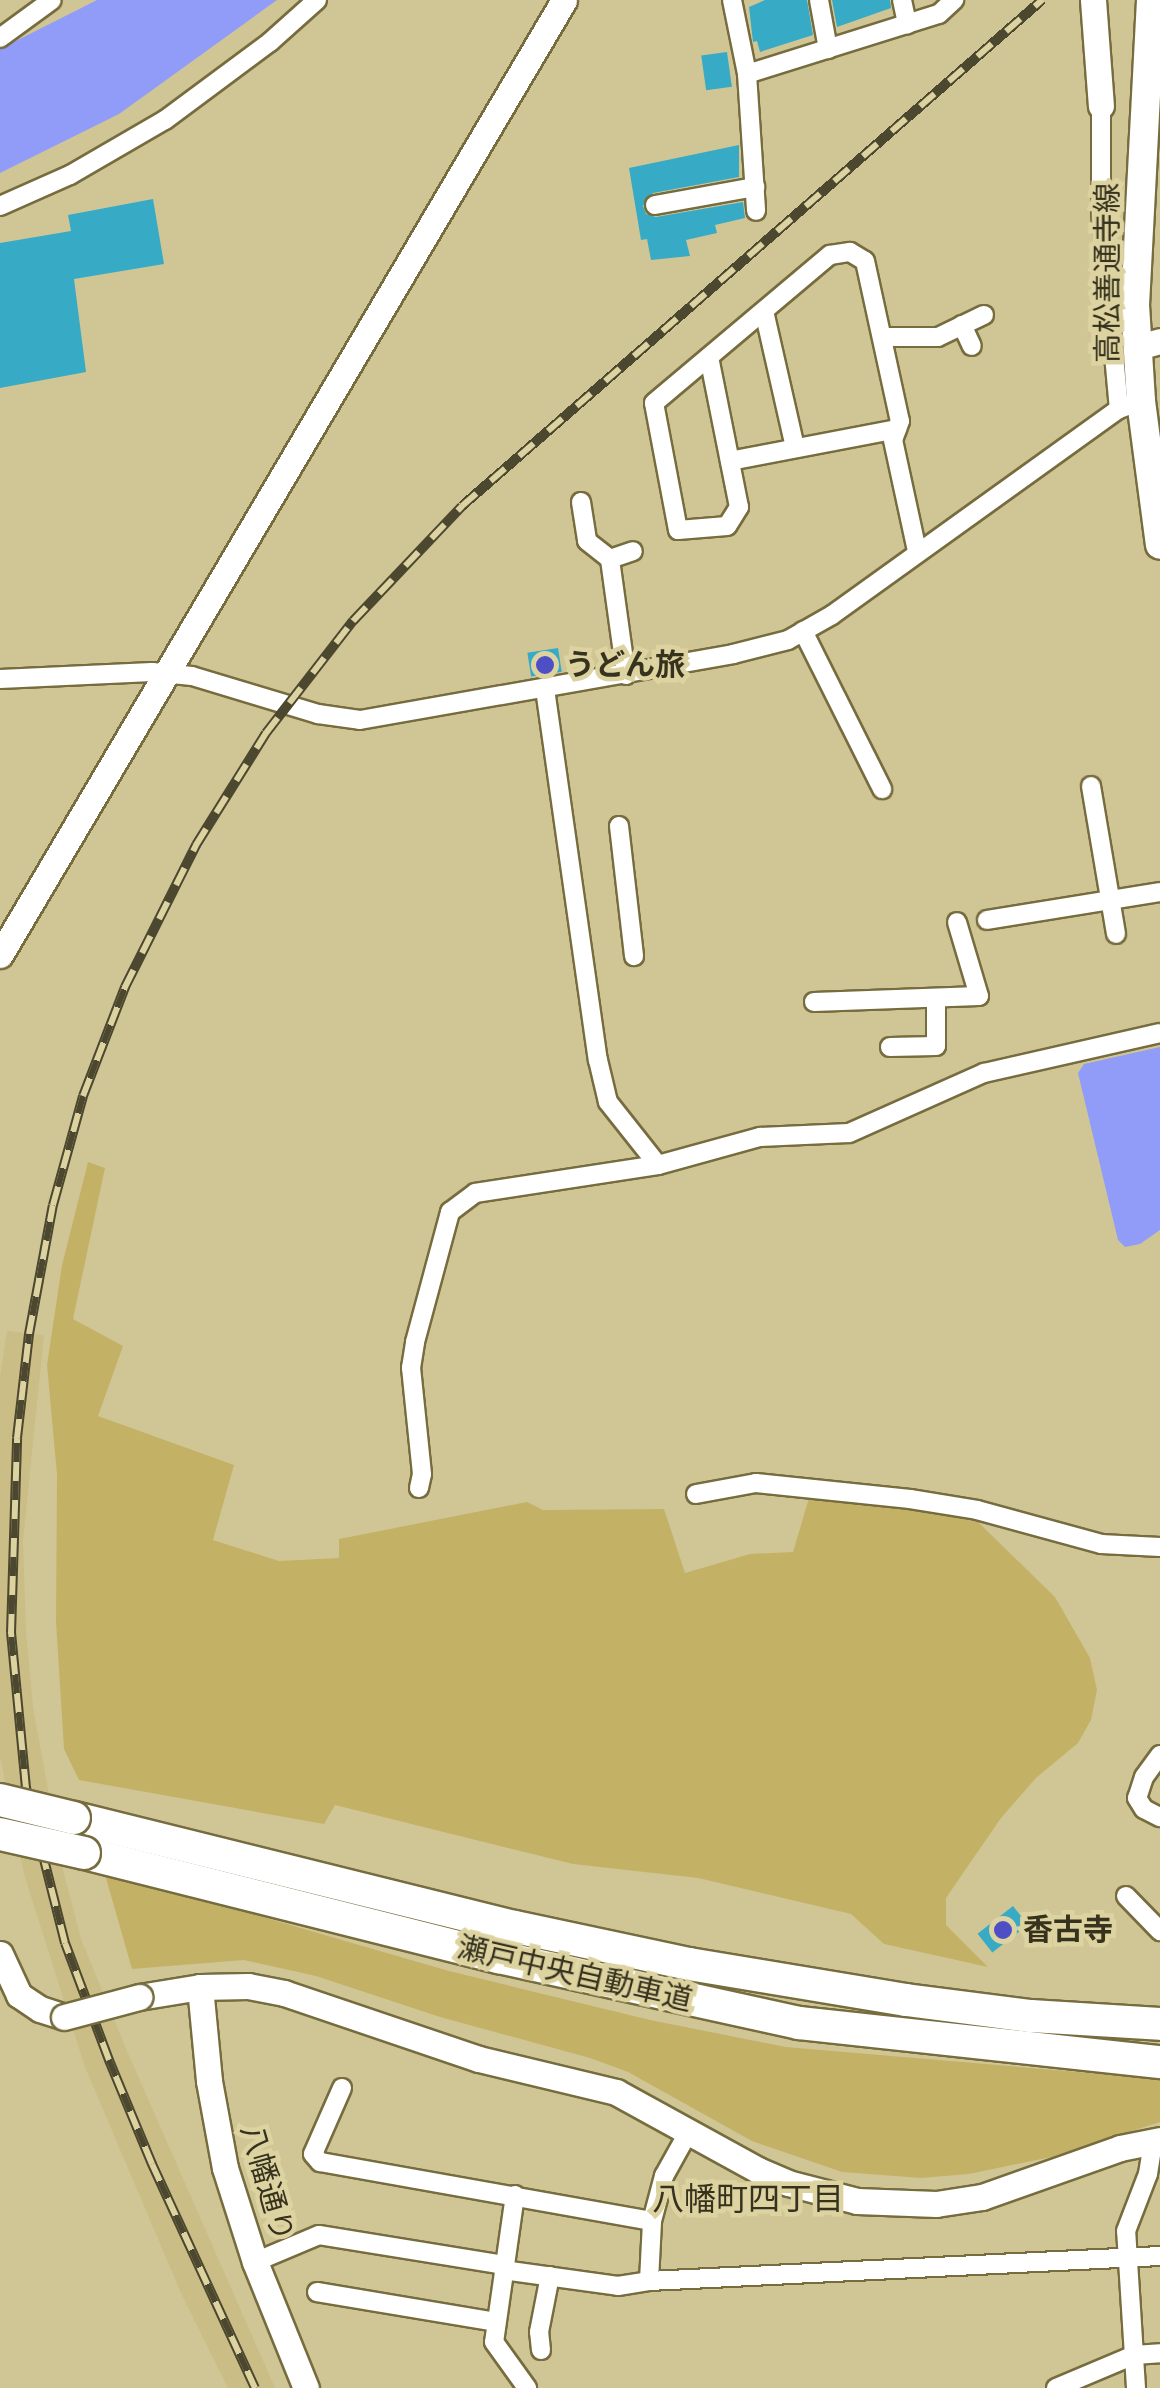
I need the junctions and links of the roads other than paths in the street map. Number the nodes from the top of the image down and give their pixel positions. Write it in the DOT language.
graph roads {
  1 [pos="52,0"];
  2 [pos="317,0"];
  3 [pos="564,0"];
  4 [pos="732,0"];
  5 [pos="819,0"];
  6 [pos="902,0"];
  7 [pos="954,0"];
  8 [pos="1093,0"];
  9 [pos="1151,0"];
  10 [pos="907,24"];
  11 [pos="0,38"];
  12 [pos="828,49"];
  13 [pos="747,74"];
  14 [pos="1101,106"];
  15 [pos="755,188"];
  16 [pos="655,205"];
  17 [pos="0,206"];
  18 [pos="756,210"];
  19 [pos="764,311"];
  20 [pos="984,315"];
  21 [pos="962,325"];
  22 [pos="884,337"];
  23 [pos="1149,344"];
  24 [pos="972,346"];
  25 [pos="709,357"];
  26 [pos="1130,405"];
  27 [pos="897,429"];
  28 [pos="795,448"];
  29 [pos="730,461"];
  30 [pos="581,502"];
  31 [pos="1160,545"];
  32 [pos="632,551"];
  33 [pos="917,551"];
  34 [pos="610,559"];
  35 [pos="803,632"];
  36 [pos="168,673"];
  37 [pos="626,674"];
  38 [pos="0,679"];
  39 [pos="544,689"];
  40 [pos="1091,786"];
  41 [pos="882,789"];
  42 [pos="619,826"];
  43 [pos="1160,892"];
  44 [pos="1110,901"];
  45 [pos="650,918"];
  46 [pos="630,920"];
  47 [pos="987,920"];
  48 [pos="957,922"];
  49 [pos="1116,934"];
  50 [pos="0,955"];
  51 [pos="634,956"];
  52 [pos="936,999"];
  53 [pos="814,1002"];
  54 [pos="1160,1033"];
  55 [pos="890,1047"];
  56 [pos="658,1165"];
  57 [pos="419,1488"];
  58 [pos="696,1494"];
  59 [pos="1160,1547"];
  60 [pos="1160,1756"];
  61 [pos="0,1800"];
  62 [pos="1160,1817"];
  63 [pos="0,1834"];
  64 [pos="1126,1896"];
  65 [pos="1160,1931"];
  66 [pos="0,1954"];
  67 [pos="200,1987"];
  68 [pos="1160,2024"];
  69 [pos="1160,2062"];
  70 [pos="342,2088"];
  71 [pos="689,2131"];
  72 [pos="1156,2140"];
  73 [pos="515,2195"];
  74 [pos="652,2220"];
  75 [pos="1160,2256"];
  76 [pos="1126,2258"];
  77 [pos="255,2262"];
  78 [pos="503,2268"];
  79 [pos="550,2276"];
  80 [pos="649,2281"];
  81 [pos="316,2292"];
  82 [pos="496,2322"];
  83 [pos="541,2350"];
  84 [pos="1160,2353"];
  85 [pos="1134,2354"];
  86 [pos="306,2388"];
  87 [pos="527,2388"];
  88 [pos="1056,2388"];
  89 [pos="1136,2388"];
  1 -- 11 [label="street"];
  2 -- 17 [label="street"];
  3 -- 36 [label="street"];
  4 -- 13 [label="street"];
  5 -- 12 [label="street"];
  6 -- 10 [label="street"];
  7 -- 10 [label="street"];
  8 -- 14 [label="street"];
  9 -- 23 [label="main road, 高松善通寺線"];
  10 -- 12 [label="street"];
  12 -- 13 [label="street"];
  13 -- 15 [label="street"];
  14 -- 26 [label="street"];
  15 -- 16 [label="street"];
  15 -- 18 [label="street"];
  19 -- 22 [label="street"];
  19 -- 25 [label="street"];
  19 -- 28 [label="street"];
  20 -- 21 [label="street"];
  21 -- 22 [label="street"];
  21 -- 24 [label="street"];
  22 -- 27 [label="street"];
  23 -- 26 [label="main road, 高松善通寺線"];
  25 -- 29 [label="street"];
  25 -- 29 [label="street"];
  26 -- 31 [label="main road, 高松善通寺線"];
  26 -- 33 [label="street"];
  27 -- 28 [label="street"];
  27 -- 33 [label="street"];
  28 -- 29 [label="street"];
  30 -- 34 [label="street"];
  32 -- 34 [label="street"];
  33 -- 35 [label="street"];
  34 -- 37 [label="street"];
  35 -- 37 [label="street"];
  35 -- 41 [label="street"];
  36 -- 38 [label="street"];
  36 -- 39 [label="street"];
  36 -- 50 [label="street"];
  37 -- 39 [label="street"];
  39 -- 56 [label="street"];
  40 -- 44 [label="street"];
  42 -- 46 [label="street"];
  43 -- 44 [label="street"];
  44 -- 47 [label="street"];
  44 -- 49 [label="street"];
  45 -- 46 [label="street"];
  46 -- 51 [label="street"];
  48 -- 52 [label="street"];
  52 -- 53 [label="street"];
  52 -- 55 [label="street"];
  54 -- 56 [label="street"];
  56 -- 57 [label="street"];
  58 -- 59 [label="street"];
  60 -- 62 [label="street"];
  61 -- 68 [label="highway, 瀬戸中央自動車道, bridge"];
  63 -- 69 [label="highway, 瀬戸中央自動車道, bridge"];
  64 -- 65 [label="street"];
  66 -- 67 [label="street, bridge"];
  67 -- 71 [label="street"];
  67 -- 77 [label="street, 八幡通り"];
  70 -- 73 [label="street"];
  71 -- 72 [label="street"];
  71 -- 74 [label="street"];
  72 -- 76 [label="street"];
  73 -- 74 [label="street"];
  73 -- 78 [label="street"];
  74 -- 80 [label="street"];
  75 -- 76 [label="street"];
  76 -- 80 [label="street"];
  76 -- 85 [label="street"];
  77 -- 78 [label="street"];
  77 -- 86 [label="street, 八幡通り"];
  78 -- 79 [label="street"];
  78 -- 82 [label="street"];
  79 -- 80 [label="street"];
  79 -- 83 [label="street"];
  81 -- 82 [label="street"];
  82 -- 87 [label="street"];
  84 -- 85 [label="street"];
  85 -- 88 [label="street"];
  85 -- 89 [label="street"];
}
